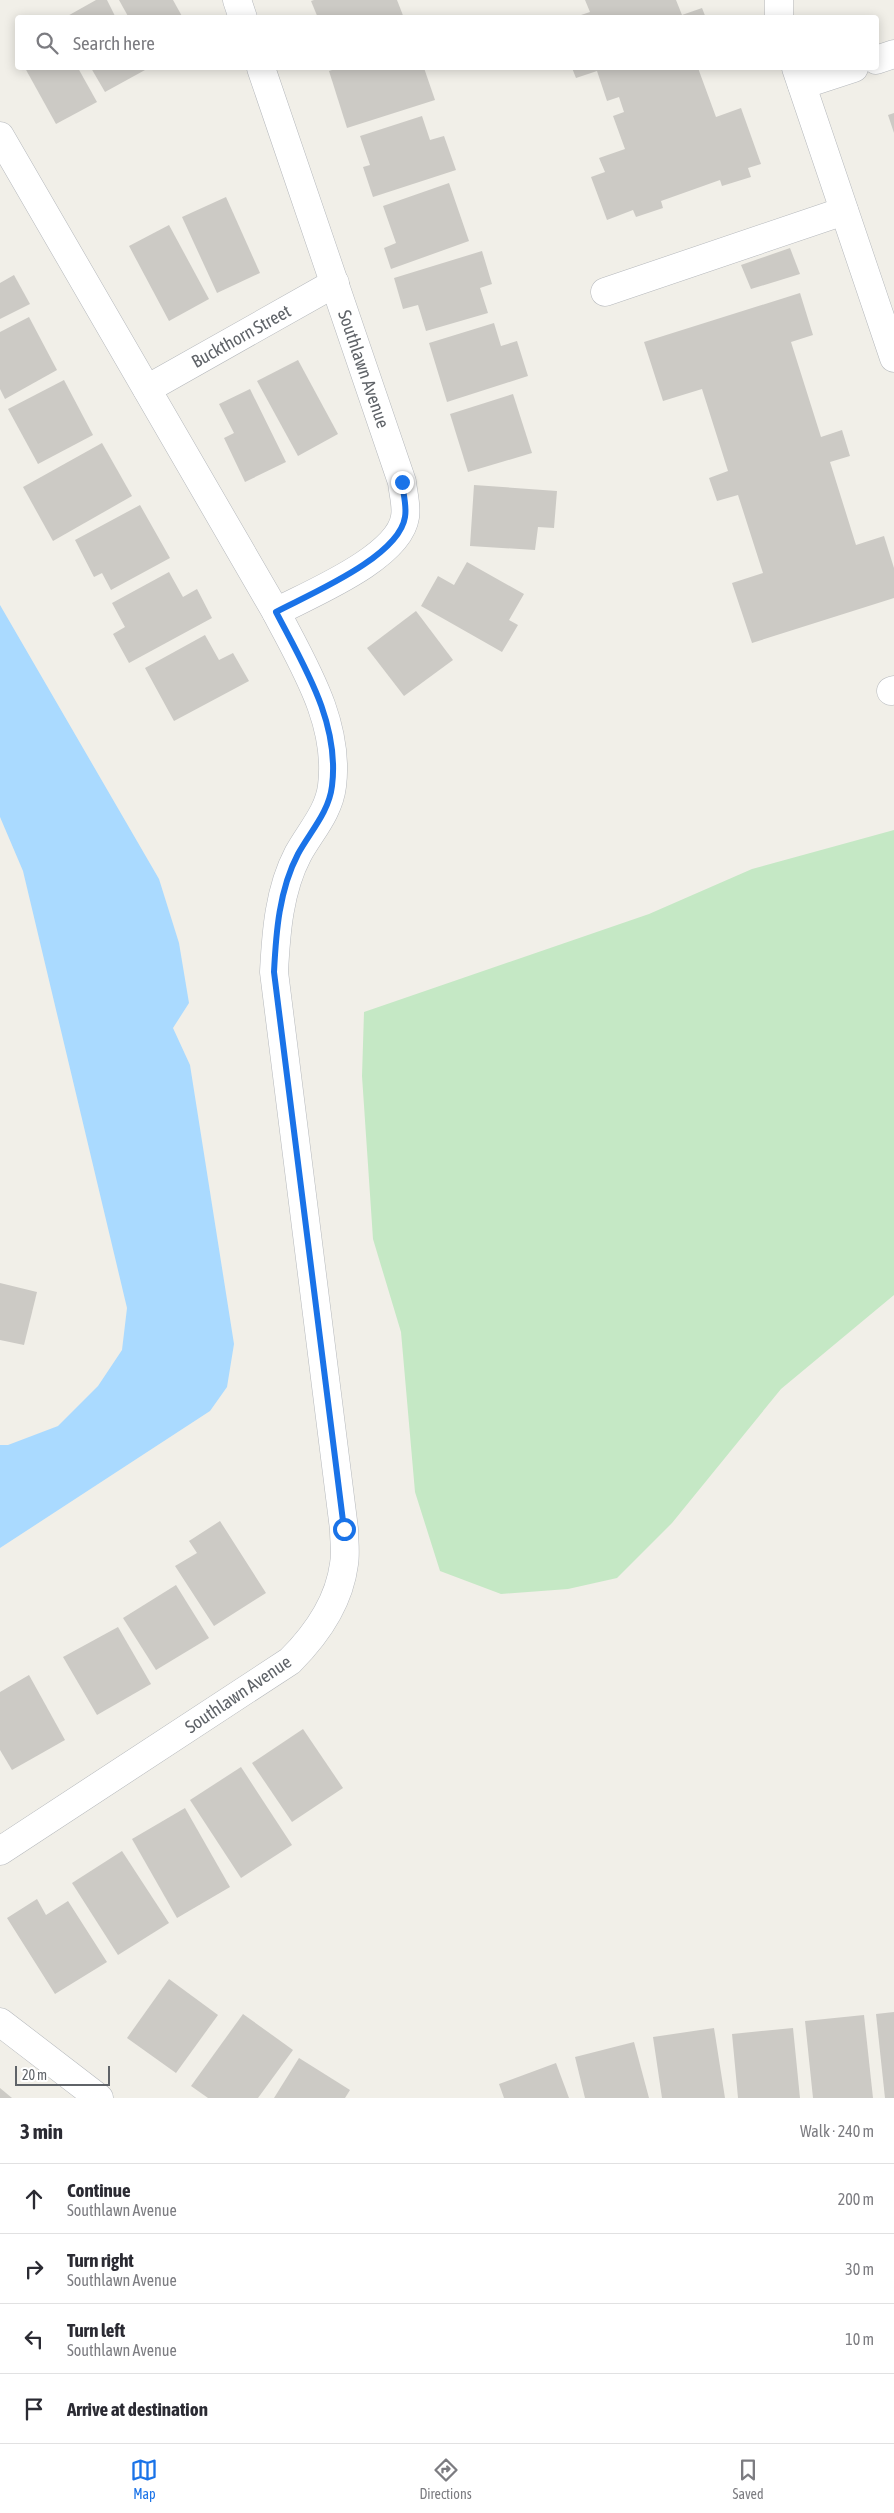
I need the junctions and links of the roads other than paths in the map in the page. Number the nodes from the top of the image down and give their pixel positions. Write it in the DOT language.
graph roads {
  1 [pos="237,0"];
  2 [pos="779,0"];
  3 [pos="242,15"];
  4 [pos="779,15"];
  5 [pos="894,54"];
  6 [pos="879,59"];
  7 [pos="261,70"];
  8 [pos="840,70"];
  9 [pos="799,76"];
  10 [pos="0,136"];
  11 [pos="844,210"];
  12 [pos="335,283"];
  13 [pos="605,292"];
  14 [pos="894,358"];
  15 [pos="147,389"];
  16 [pos="276,612"];
  17 [pos="0,1851"];
  18 [pos="0,2022"];
  19 [pos="99,2098"];
  1 -- 3 [label="street"];
  2 -- 4 [label="street"];
  5 -- 6 [label="street"];
  7 -- 12 [label="street, Southlawn Avenue"];
  8 -- 9 [label="street"];
  9 -- 11 [label="street"];
  10 -- 15 [label="street, Southlawn Avenue"];
  11 -- 13 [label="street"];
  11 -- 14 [label="street"];
  12 -- 15 [label="street, Buckthorn Street"];
  12 -- 16 [label="street, Southlawn Avenue"];
  15 -- 16 [label="street, Southlawn Avenue"];
  16 -- 17 [label="street, Southlawn Avenue"];
  18 -- 19 [label="street"];
}
